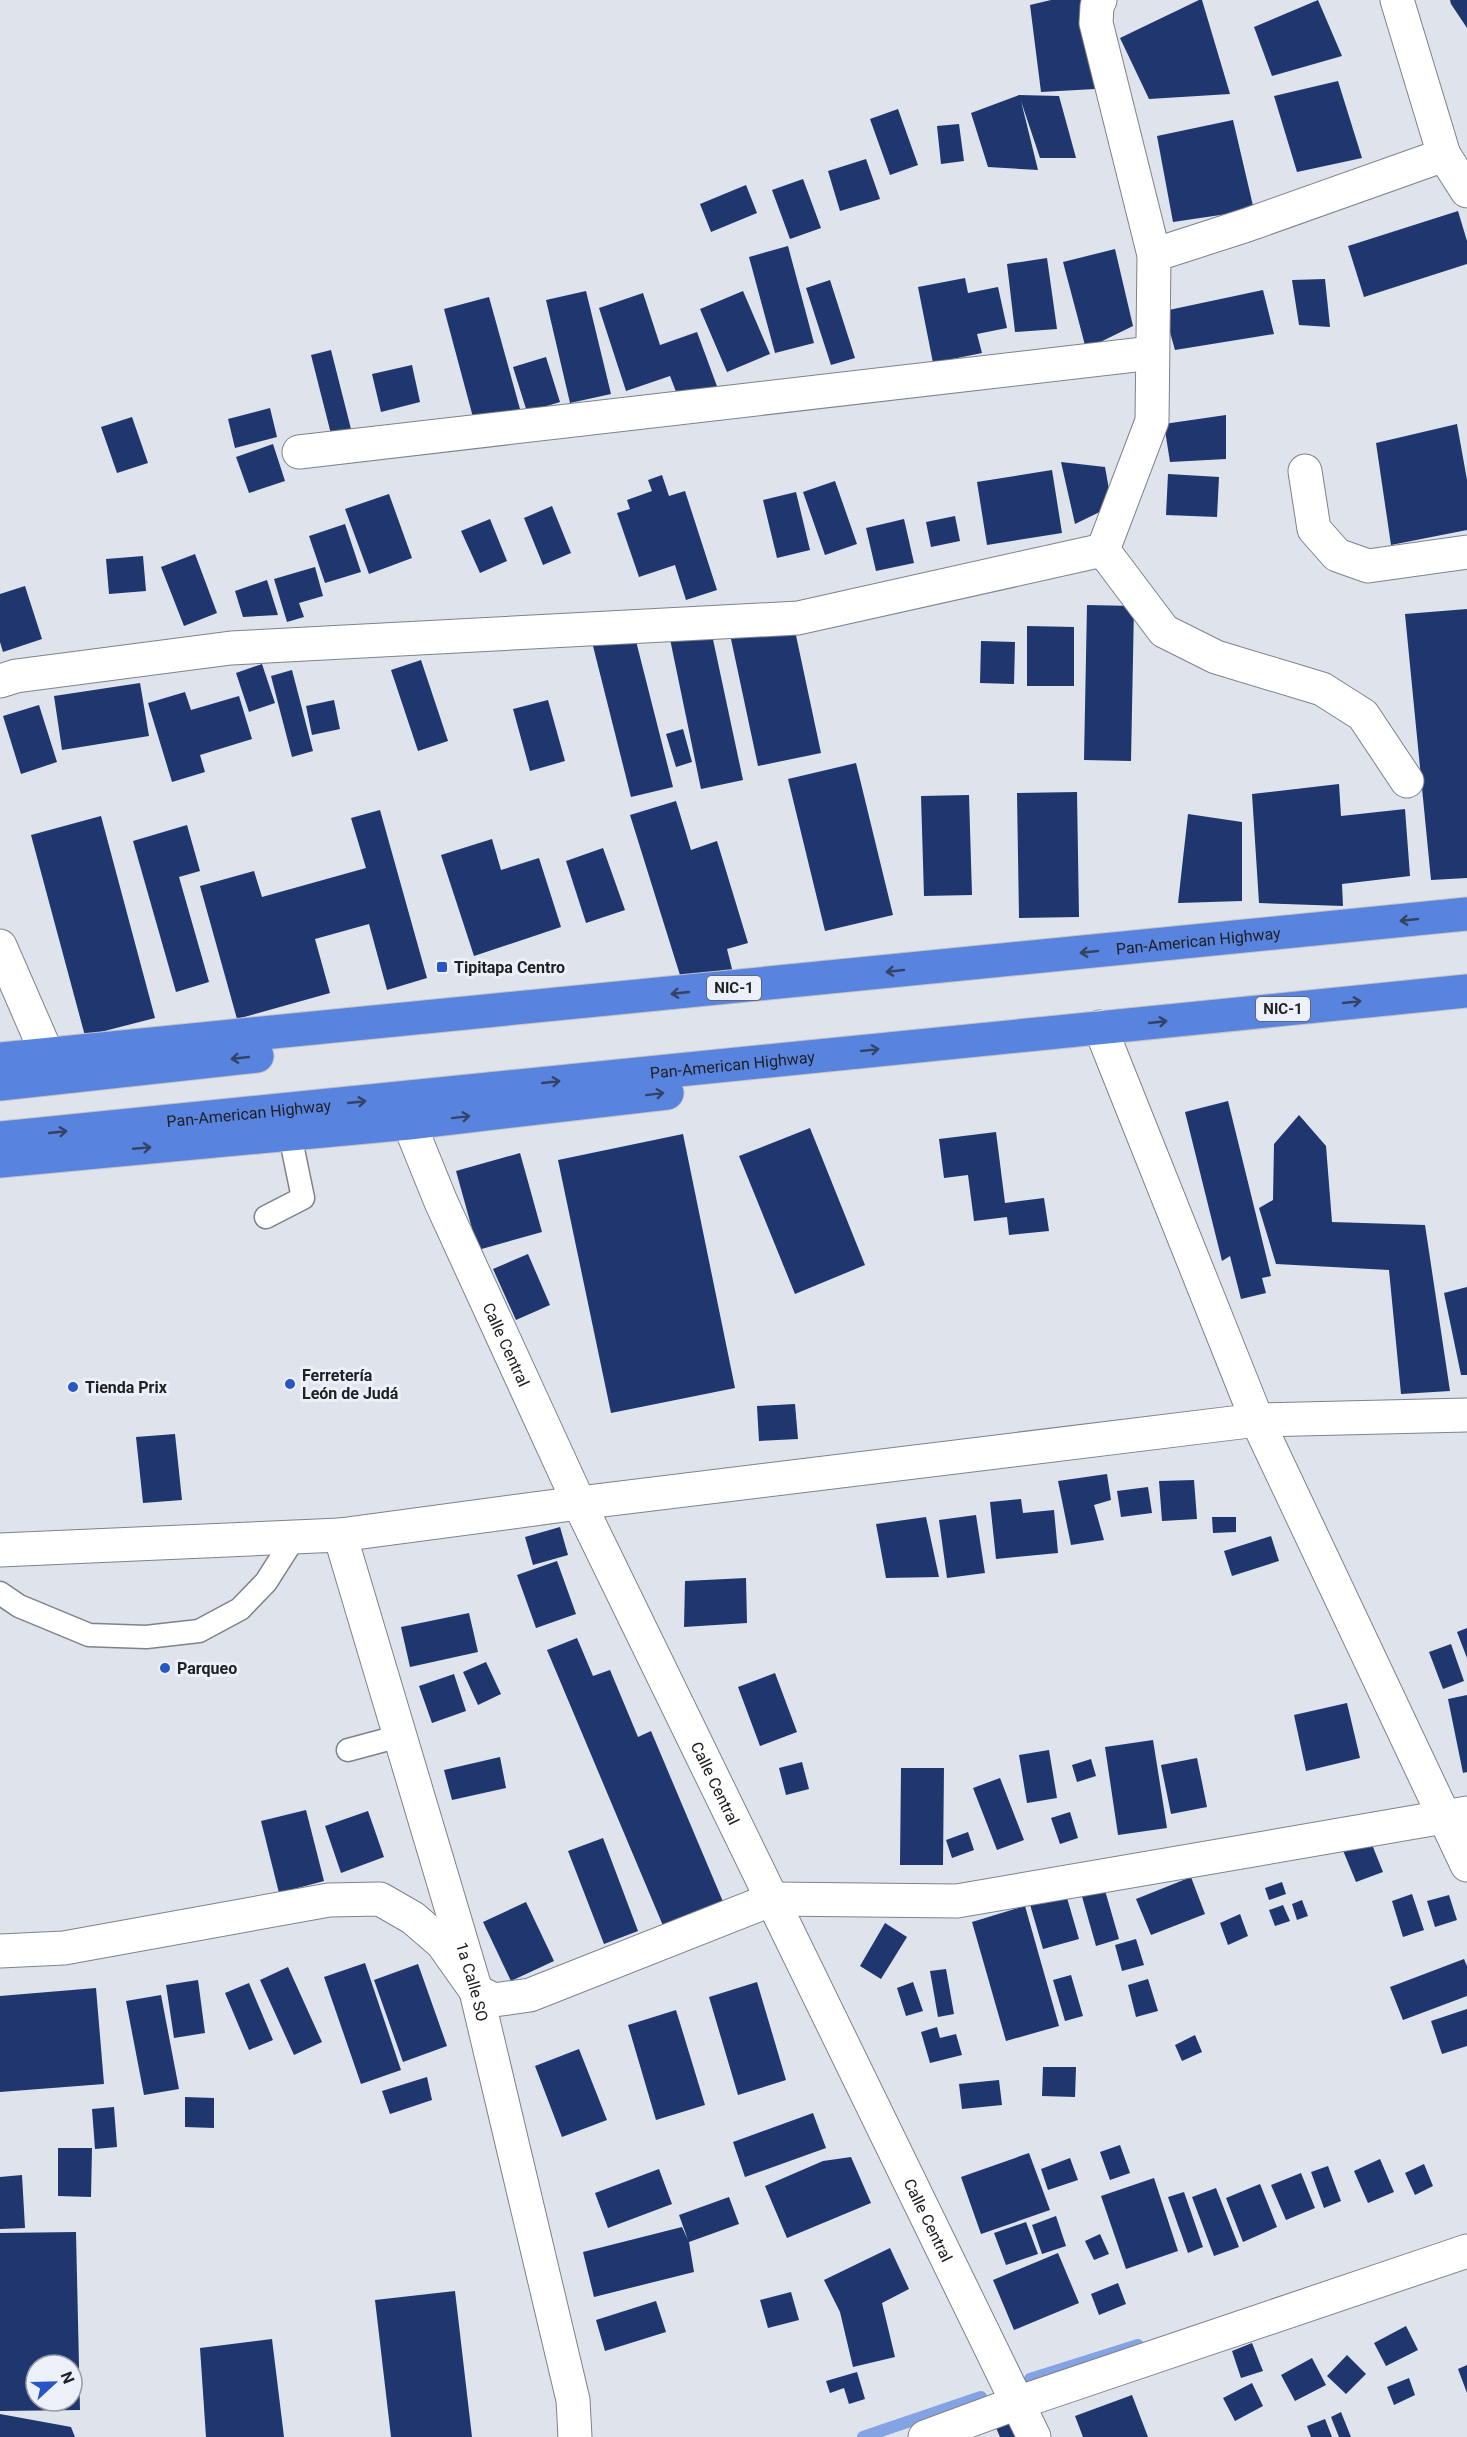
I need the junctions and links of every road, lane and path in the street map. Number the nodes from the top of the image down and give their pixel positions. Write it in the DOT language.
graph roads {
  1 [pos="1100,0"];
  2 [pos="1397,0"];
  3 [pos="1444,155"];
  4 [pos="1467,191"];
  5 [pos="1154,255"];
  6 [pos="1152,353"];
  7 [pos="299,452"];
  8 [pos="1305,471"];
  9 [pos="1103,550"];
  10 [pos="1467,552"];
  11 [pos="0,681"];
  12 [pos="1407,781"];
  13 [pos="1467,914"];
  14 [pos="0,946"];
  15 [pos="1467,991"];
  16 [pos="629,998"];
  17 [pos="1100,1028"];
  18 [pos="47,1054"];
  19 [pos="819,1055"];
  20 [pos="0,1059"];
  21 [pos="0,1084"];
  22 [pos="409,1123"];
  23 [pos="290,1135"];
  24 [pos="0,1138"];
  25 [pos="0,1161"];
  26 [pos="266,1217"];
  27 [pos="1467,1415"];
  28 [pos="1257,1420"];
  29 [pos="579,1503"];
  30 [pos="340,1535"];
  31 [pos="294,1538"];
  32 [pos="0,1550"];
  33 [pos="0,1593"];
  34 [pos="400,1736"];
  35 [pos="348,1750"];
  36 [pos="1457,1815"];
  37 [pos="1467,1865"];
  38 [pos="773,1899"];
  39 [pos="0,1952"];
  40 [pos="476,1991"];
  41 [pos="1467,2252"];
  42 [pos="1017,2403"];
  43 [pos="575,2437"];
  44 [pos="925,2437"];
  45 [pos="1034,2437"];
  1 -- 5 [label="street"];
  2 -- 3 [label="street"];
  3 -- 4 [label="street"];
  3 -- 5 [label="street"];
  5 -- 6 [label="street"];
  6 -- 7 [label="street"];
  6 -- 9 [label="street"];
  8 -- 10 [label="street"];
  9 -- 11 [label="street"];
  9 -- 12 [label="street"];
  13 -- 16 [label="highway, Pan-American Highway / NIC-1, one-way"];
  14 -- 18 [label="street"];
  17 -- 15 [label="highway, Pan-American Highway / NIC-1, one-way"];
  16 -- 18 [label="highway, Pan-American Highway / NIC-1"];
  16 -- 21 [label="highway, one-way"];
  19 -- 17 [label="highway, Pan-American Highway / NIC-1, one-way"];
  17 -- 28 [label="street"];
  18 -- 20 [label="highway, Pan-American Highway / NIC-1"];
  22 -- 19 [label="highway, one-way"];
  24 -- 19 [label="highway, Pan-American Highway / NIC-1, one-way"];
  22 -- 23 [label="highway"];
  22 -- 29 [label="street, Calle Central"];
  25 -- 23 [label="highway, one-way"];
  23 -- 26 [label="lane"];
  27 -- 28 [label="street"];
  28 -- 29 [label="street"];
  28 -- 36 [label="street"];
  29 -- 30 [label="street"];
  29 -- 38 [label="street, Calle Central"];
  30 -- 31 [label="street"];
  30 -- 34 [label="street, 1a Calle SO"];
  31 -- 32 [label="street"];
  31 -- 33 [label="lane"];
  34 -- 35 [label="lane"];
  34 -- 40 [label="street, 1a Calle SO"];
  36 -- 37 [label="street"];
  36 -- 38 [label="street"];
  38 -- 40 [label="street"];
  38 -- 42 [label="street, Calle Central"];
  39 -- 40 [label="street"];
  40 -- 43 [label="street, 1a Calle SO"];
  41 -- 42 [label="street"];
  42 -- 44 [label="street"];
  42 -- 45 [label="street, Calle Central"];
}
